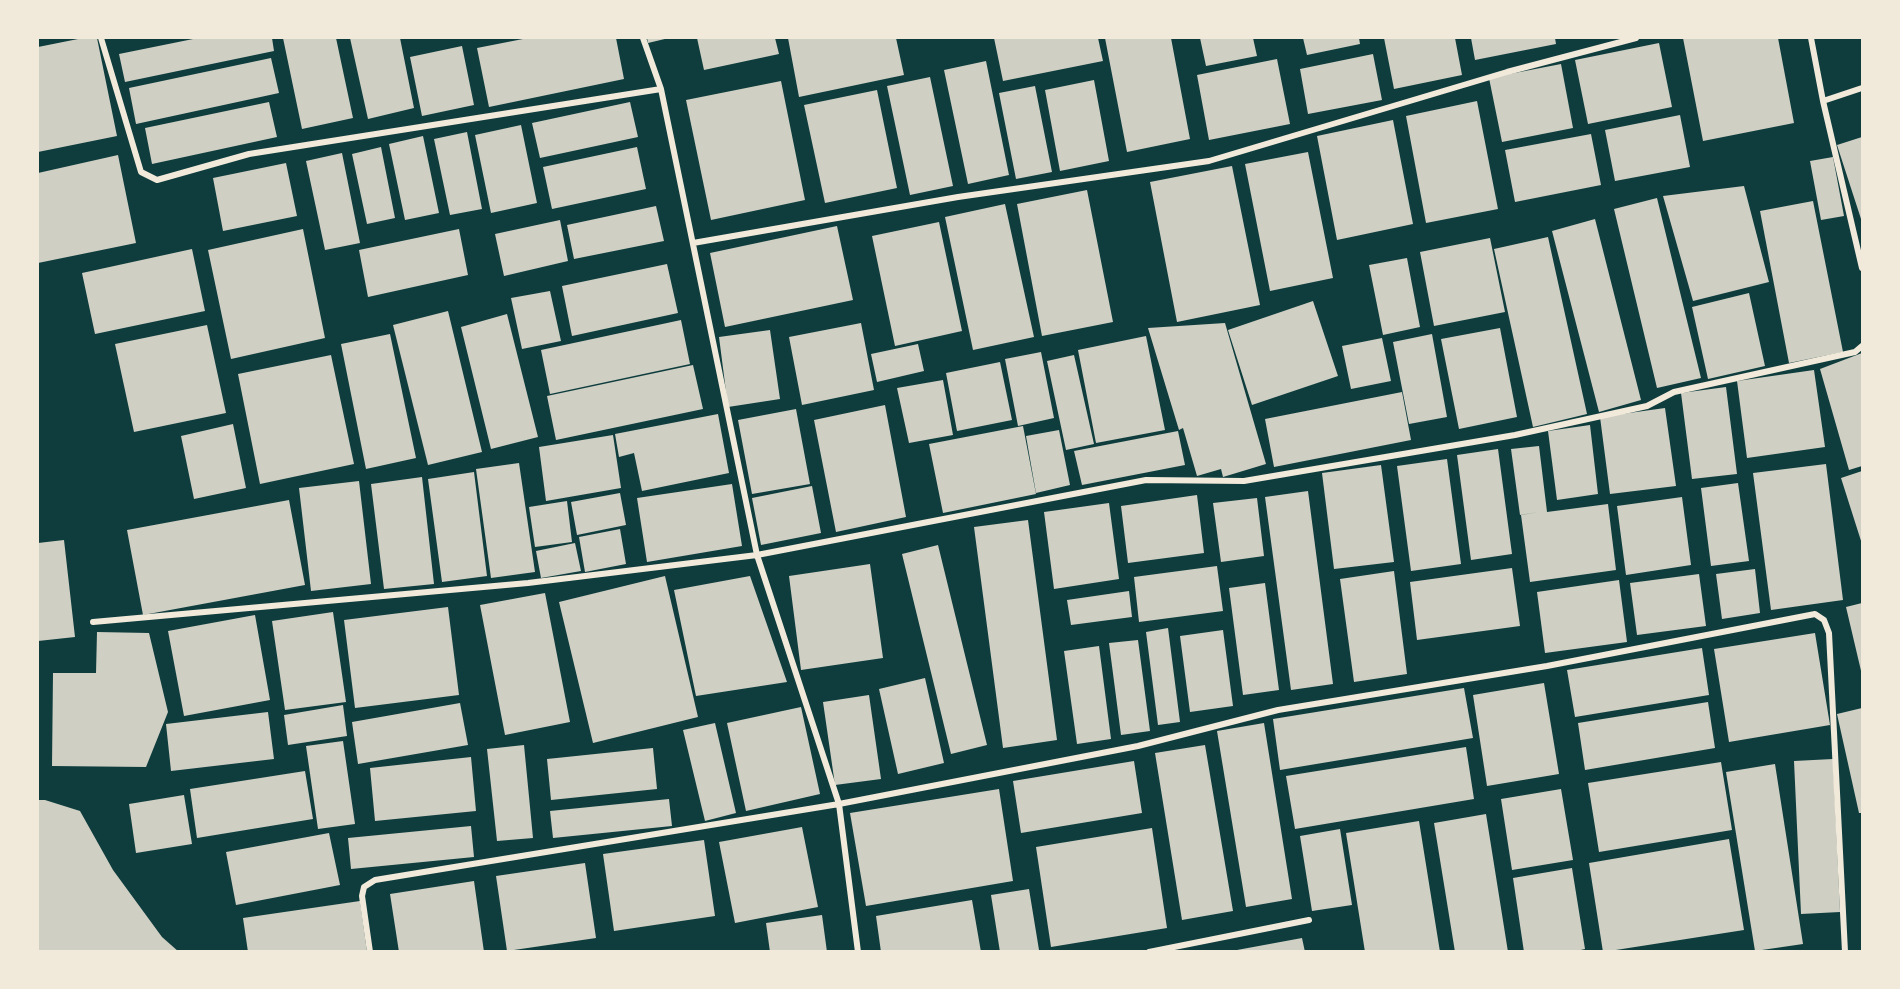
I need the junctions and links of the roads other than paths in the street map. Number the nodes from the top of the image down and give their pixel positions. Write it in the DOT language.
graph roads {
  1 [pos="101,38"];
  2 [pos="643,38"];
  3 [pos="1636,38"];
  4 [pos="1811,38"];
  5 [pos="1863,88"];
  6 [pos="661,89"];
  7 [pos="1822,101"];
  8 [pos="693,243"];
  9 [pos="1863,268"];
  10 [pos="1863,346"];
  11 [pos="757,555"];
  12 [pos="93,622"];
  13 [pos="839,804"];
  14 [pos="1309,920"];
  15 [pos="370,951"];
  16 [pos="858,951"];
  17 [pos="1149,951"];
  18 [pos="1845,951"];
  1 -- 6 [label="street"];
  2 -- 6 [label="street"];
  3 -- 8 [label="street"];
  4 -- 7 [label="street"];
  5 -- 7 [label="street"];
  6 -- 8 [label="street"];
  7 -- 9 [label="street"];
  8 -- 11 [label="street"];
  10 -- 11 [label="street"];
  11 -- 12 [label="street"];
  11 -- 13 [label="street"];
  13 -- 15 [label="street"];
  13 -- 16 [label="street"];
  13 -- 18 [label="street"];
  14 -- 17 [label="street"];
}
